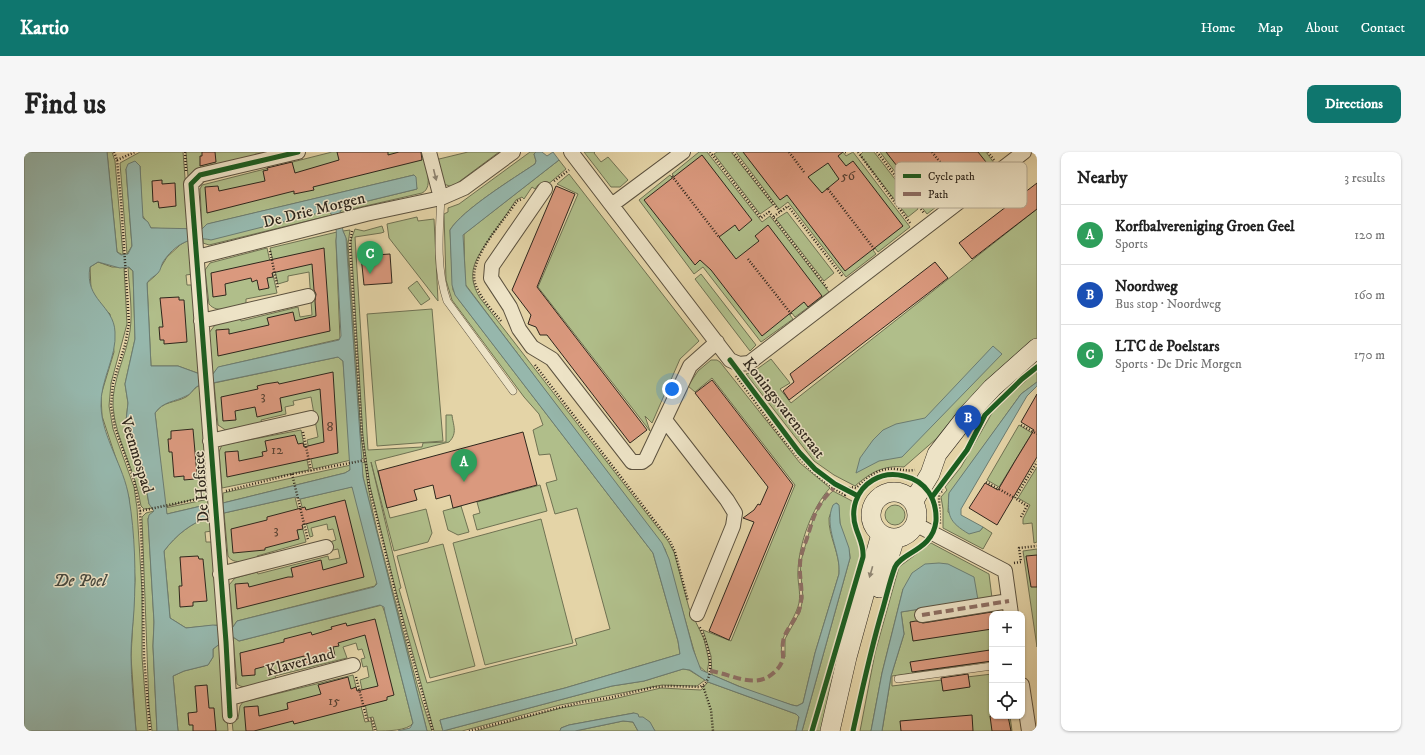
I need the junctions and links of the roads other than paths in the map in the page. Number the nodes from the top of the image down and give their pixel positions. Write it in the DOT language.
graph roads {
  1 [pos="298,152"];
  2 [pos="429,152"];
  3 [pos="513,152"];
  4 [pos="571,152"];
  5 [pos="683,152"];
  6 [pos="1024,152"];
  7 [pos="1011,162"];
  8 [pos="545,189"];
  9 [pos="441,198"];
  10 [pos="612,204"];
  11 [pos="950,208"];
  12 [pos="197,257"];
  13 [pos="308,296"];
  14 [pos="201,321"];
  15 [pos="717,342"];
  16 [pos="1037,348"];
  17 [pos="513,391"];
  18 [pos="306,419"];
  19 [pos="665,420"];
  20 [pos="210,441"];
  21 [pos="937,454"];
  22 [pos="907,498"];
  23 [pos="915,524"];
  24 [pos="888,536"];
  25 [pos="326,547"];
  26 [pos="220,574"];
  27 [pos="1010,608"];
  28 [pos="694,612"];
  29 [pos="922,615"];
  30 [pos="353,665"];
  31 [pos="989,666"];
  32 [pos="898,679"];
  33 [pos="230,698"];
  34 [pos="1025,705"];
  35 [pos="230,716"];
  36 [pos="830,731"];
  37 [pos="842,731"];
  38 [pos="1029,731"];
  1 -- 12 [label="street, De Hofstee"];
  2 -- 9 [label="street, one-way"];
  3 -- 9 [label="street, De Drie Morgen"];
  4 -- 10 [label="street, Koningsvarenstraat"];
  5 -- 10 [label="street"];
  6 -- 7 [label="street, Koningsvarenstraat"];
  8 -- 19 [label="street"];
  9 -- 12 [label="street, De Drie Morgen"];
  9 -- 17 [label="lane"];
  10 -- 15 [label="street, Koningsvarenstraat"];
  11 -- 15 [label="street, Koningsvarenstraat"];
  12 -- 14 [label="street, De Hofstee"];
  13 -- 14 [label="street"];
  14 -- 20 [label="street, De Hofstee"];
  15 -- 19 [label="street"];
  16 -- 21 [label="main road"];
  18 -- 20 [label="street"];
  19 -- 28 [label="street"];
  20 -- 26 [label="street, De Hofstee"];
  21 -- 22 [label="main road"];
  21 -- 22 [label="main road"];
  22 -- 23 [label="main road"];
  22 -- 24 [label="main road"];
  23 -- 24 [label="main road"];
  23 -- 27 [label="street"];
  24 -- 36 [label="main road, one-way"];
  24 -- 37 [label="main road"];
  25 -- 26 [label="street"];
  26 -- 33 [label="street, De Hofstee"];
  27 -- 29 [label="street"];
  30 -- 33 [label="street, Klaverland"];
  31 -- 32 [label="lane"];
  33 -- 35 [label="street, De Hofstee"];
  34 -- 38 [label="street"];
}
